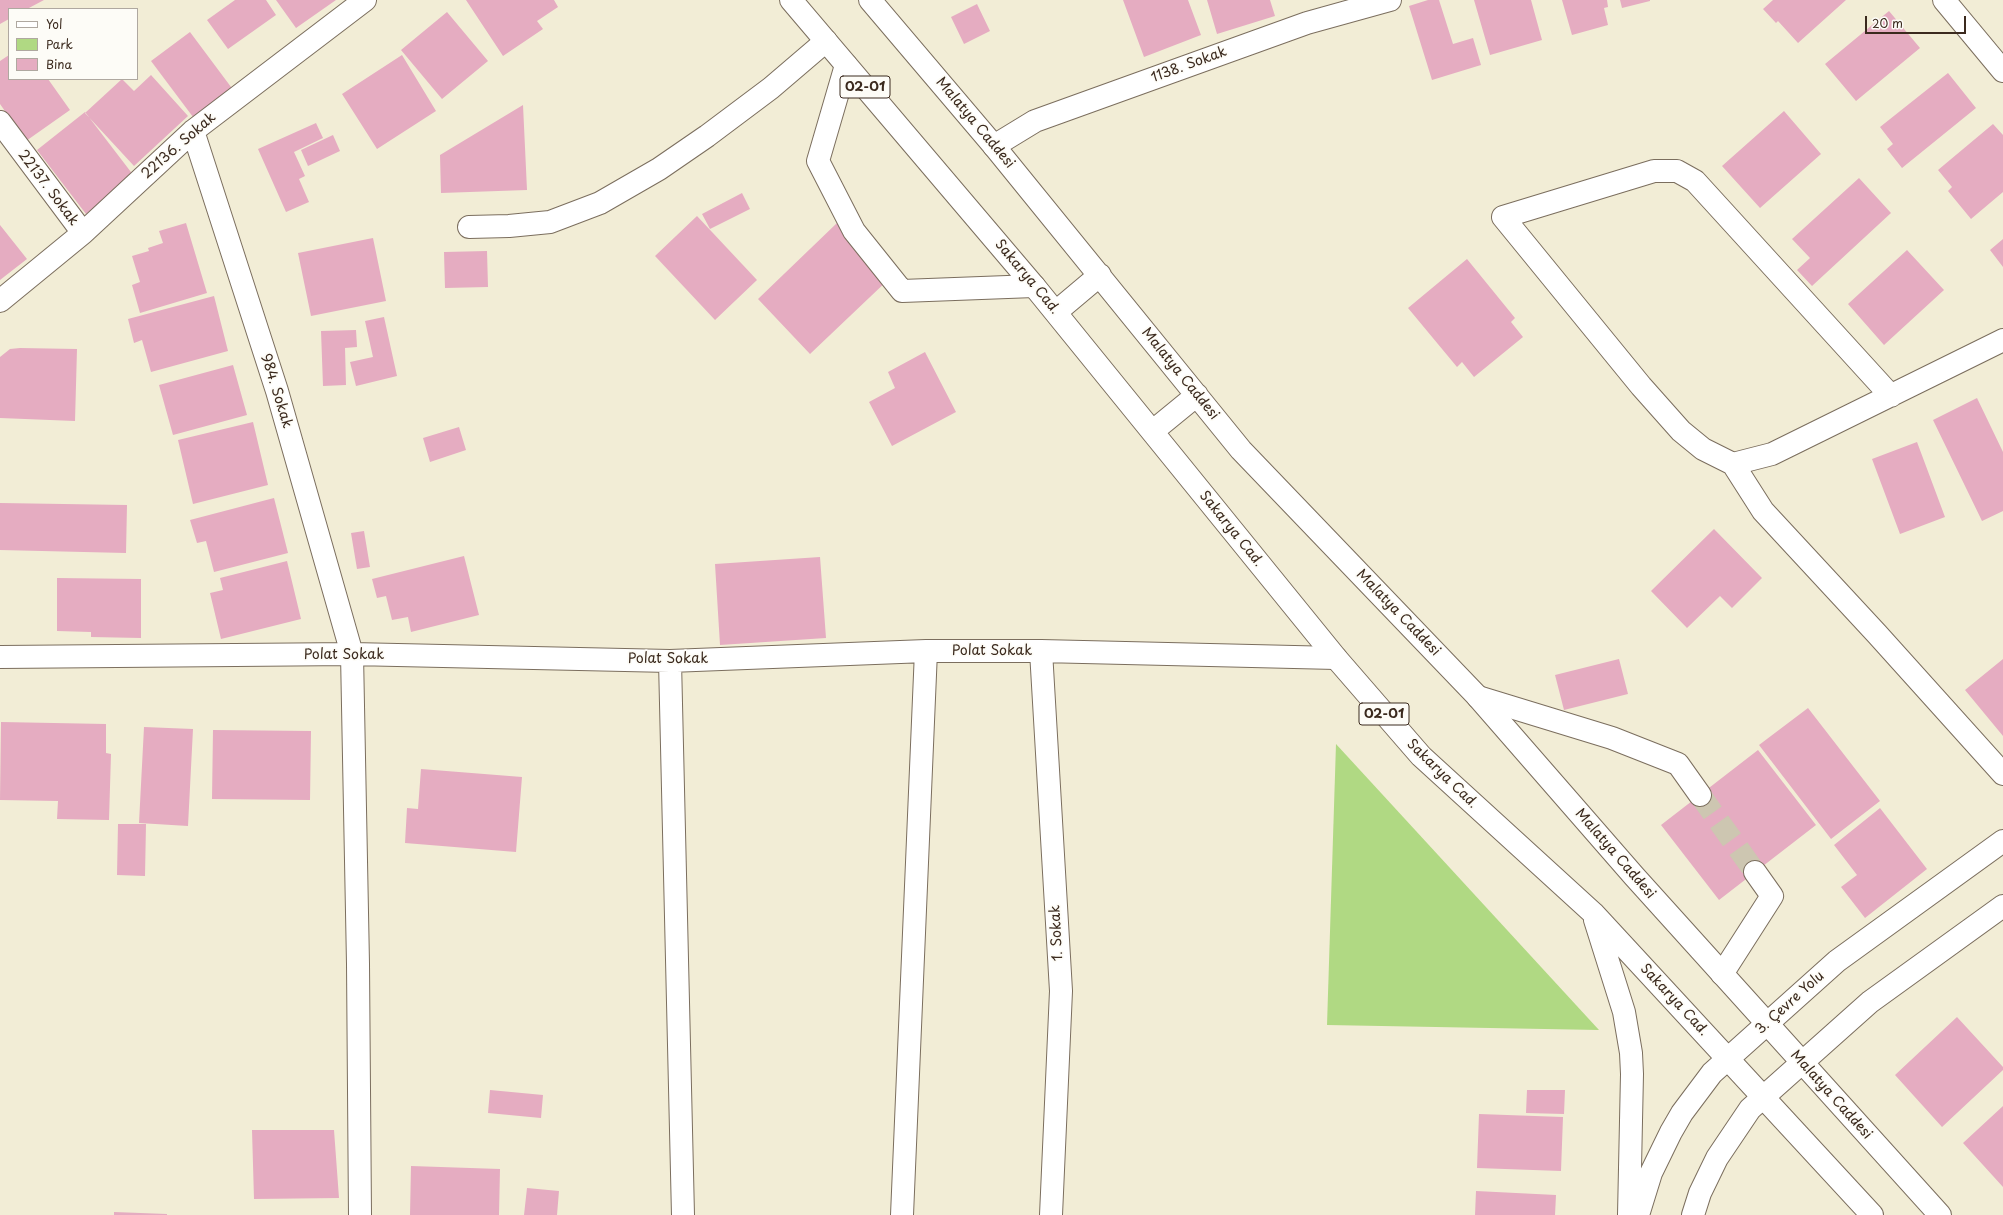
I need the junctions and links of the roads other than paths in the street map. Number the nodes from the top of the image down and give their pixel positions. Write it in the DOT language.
graph roads {
  1 [pos="365,0"];
  2 [pos="791,0"];
  3 [pos="870,0"];
  4 [pos="1390,0"];
  5 [pos="1944,0"];
  6 [pos="826,41"];
  7 [pos="846,65"];
  8 [pos="2003,71"];
  9 [pos="0,122"];
  10 [pos="193,131"];
  11 [pos="994,146"];
  12 [pos="469,227"];
  13 [pos="83,233"];
  14 [pos="1100,275"];
  15 [pos="1034,286"];
  16 [pos="0,301"];
  17 [pos="1056,312"];
  18 [pos="2003,340"];
  19 [pos="1197,395"];
  20 [pos="1891,396"];
  21 [pos="1152,432"];
  22 [pos="1734,464"];
  23 [pos="926,651"];
  24 [pos="1041,651"];
  25 [pos="352,654"];
  26 [pos="0,657"];
  27 [pos="1336,658"];
  28 [pos="670,661"];
  29 [pos="1478,697"];
  30 [pos="2003,774"];
  31 [pos="1700,795"];
  32 [pos="2003,841"];
  33 [pos="1755,872"];
  34 [pos="2003,906"];
  35 [pos="1593,913"];
  36 [pos="1722,974"];
  37 [pos="1767,1024"];
  38 [pos="1728,1059"];
  39 [pos="1803,1063"];
  40 [pos="1763,1098"];
  41 [pos="360,1215"];
  42 [pos="683,1215"];
  43 [pos="902,1215"];
  44 [pos="1051,1215"];
  45 [pos="1629,1215"];
  46 [pos="1638,1215"];
  47 [pos="1693,1215"];
  48 [pos="1872,1215"];
  49 [pos="1940,1215"];
  1 -- 10 [label="street, 22136. Sokak"];
  2 -- 6 [label="street, 02-01"];
  3 -- 11 [label="street, Malatya Caddesi"];
  4 -- 11 [label="street, 1138. Sokak"];
  5 -- 8 [label="street"];
  6 -- 7 [label="street, 02-01"];
  6 -- 12 [label="street"];
  7 -- 15 [label="street, Sakarya Cad. / 02-01"];
  7 -- 15 [label="street"];
  9 -- 13 [label="street, 22137. Sokak"];
  10 -- 13 [label="street, 22136. Sokak"];
  10 -- 25 [label="street, 984. Sokak"];
  11 -- 14 [label="street, Malatya Caddesi"];
  13 -- 16 [label="street, 22136. Sokak"];
  14 -- 17 [label="street"];
  14 -- 19 [label="street, Malatya Caddesi"];
  15 -- 17 [label="street, Sakarya Cad. / 02-01"];
  17 -- 21 [label="street, Sakarya Cad. / 02-01"];
  18 -- 20 [label="street"];
  19 -- 21 [label="street"];
  19 -- 29 [label="street, Malatya Caddesi"];
  20 -- 22 [label="street"];
  20 -- 22 [label="street"];
  21 -- 27 [label="street, Sakarya Cad. / 02-01"];
  22 -- 30 [label="street"];
  23 -- 24 [label="street, Polat Sokak"];
  23 -- 28 [label="street, Polat Sokak"];
  23 -- 43 [label="street"];
  24 -- 27 [label="street, Polat Sokak"];
  24 -- 44 [label="street, 1. Sokak"];
  25 -- 26 [label="street, Polat Sokak"];
  25 -- 28 [label="street, Polat Sokak"];
  25 -- 41 [label="street, 984. Sokak"];
  27 -- 35 [label="street, Sakarya Cad. / 02-01"];
  28 -- 42 [label="street"];
  29 -- 31 [label="street"];
  29 -- 36 [label="street, Malatya Caddesi"];
  32 -- 37 [label="street, 3. Çevre Yolu"];
  33 -- 36 [label="street"];
  34 -- 39 [label="street"];
  35 -- 38 [label="street, Sakarya Cad. / 02-01"];
  35 -- 45 [label="street"];
  36 -- 37 [label="street, Malatya Caddesi"];
  37 -- 38 [label="street, 3. Çevre Yolu"];
  37 -- 39 [label="street, Malatya Caddesi"];
  38 -- 40 [label="street, Sakarya Cad. / 02-01"];
  38 -- 46 [label="street, 3. Çevre Yolu"];
  39 -- 40 [label="street"];
  39 -- 49 [label="street, Malatya Caddesi"];
  40 -- 47 [label="street"];
  40 -- 48 [label="street, Sakarya Cad. / 02-01"];
}
